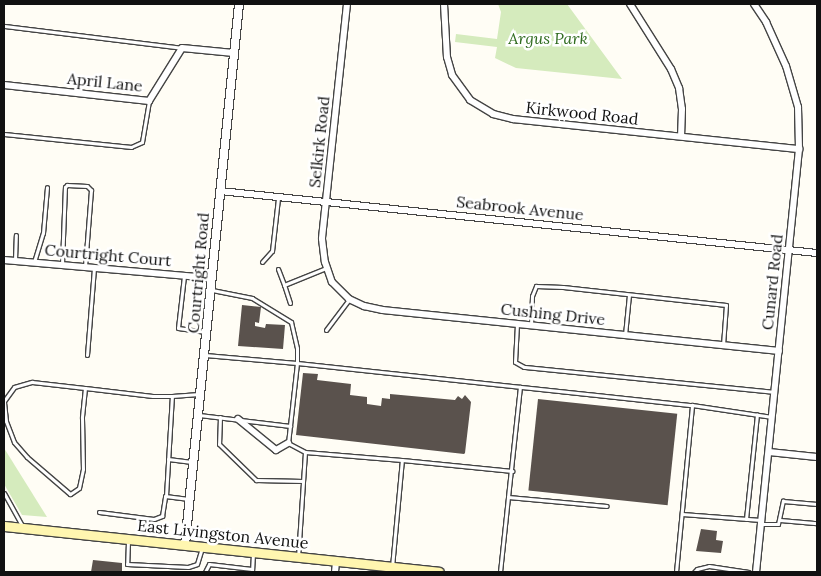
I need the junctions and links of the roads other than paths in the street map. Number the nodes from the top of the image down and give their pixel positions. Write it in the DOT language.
graph roads {
  1 [pos="239,4"];
  2 [pos="347,4"];
  3 [pos="444,4"];
  4 [pos="630,4"];
  5 [pos="754,4"];
  6 [pos="4,26"];
  7 [pos="182,48"];
  8 [pos="234,53"];
  9 [pos="4,85"];
  10 [pos="149,101"];
  11 [pos="4,134"];
  12 [pos="681,136"];
  13 [pos="799,149"];
  14 [pos="47,186"];
  15 [pos="220,191"];
  16 [pos="278,197"];
  17 [pos="326,202"];
  18 [pos="16,235"];
  19 [pos="790,250"];
  20 [pos="817,253"];
  21 [pos="4,260"];
  22 [pos="15,261"];
  23 [pos="34,262"];
  24 [pos="262,262"];
  25 [pos="62,265"];
  26 [pos="85,267"];
  27 [pos="94,268"];
  28 [pos="327,268"];
  29 [pos="278,269"];
  30 [pos="184,275"];
  31 [pos="211,278"];
  32 [pos="332,282"];
  33 [pos="284,285"];
  34 [pos="210,290"];
  35 [pos="629,295"];
  36 [pos="349,299"];
  37 [pos="290,303"];
  38 [pos="517,324"];
  39 [pos="530,325"];
  40 [pos="326,330"];
  41 [pos="207,332"];
  42 [pos="625,335"];
  43 [pos="724,346"];
  44 [pos="779,351"];
  45 [pos="204,354"];
  46 [pos="87,355"];
  47 [pos="297,363"];
  48 [pos="520,387"];
  49 [pos="85,388"];
  50 [pos="775,392"];
  51 [pos="200,394"];
  52 [pos="172,396"];
  53 [pos="692,405"];
  54 [pos="198,415"];
  55 [pos="757,415"];
  56 [pos="772,417"];
  57 [pos="220,418"];
  58 [pos="238,419"];
  59 [pos="290,426"];
  60 [pos="288,442"];
  61 [pos="305,452"];
  62 [pos="769,452"];
  63 [pos="817,457"];
  64 [pos="168,459"];
  65 [pos="402,460"];
  66 [pos="194,462"];
  67 [pos="512,471"];
  68 [pos="303,481"];
  69 [pos="4,493"];
  70 [pos="166,496"];
  71 [pos="508,498"];
  72 [pos="190,499"];
  73 [pos="817,504"];
  74 [pos="607,506"];
  75 [pos="99,512"];
  76 [pos="682,514"];
  77 [pos="746,519"];
  78 [pos="780,520"];
  79 [pos="762,522"];
  80 [pos="817,523"];
  81 [pos="4,526"];
  82 [pos="24,528"];
  83 [pos="128,539"];
  84 [pos="185,546"];
  85 [pos="202,547"];
  86 [pos="253,553"];
  87 [pos="298,558"];
  88 [pos="336,562"];
  89 [pos="392,567"];
  90 [pos="252,571"];
  91 [pos="738,571"];
  92 [pos="205,572"];
  93 [pos="335,572"];
  94 [pos="434,572"];
  95 [pos="500,572"];
  96 [pos="676,572"];
  97 [pos="694,572"];
  98 [pos="749,572"];
  99 [pos="756,572"];
  1 -- 8 [label="street, Courtright Road"];
  2 -- 17 [label="street, Selkirk Road"];
  3 -- 12 [label="street, Kirkwood Road"];
  4 -- 12 [label="street"];
  5 -- 13 [label="street, Cunard Road"];
  6 -- 7 [label="lane"];
  7 -- 8 [label="street"];
  7 -- 10 [label="street, April Lane"];
  8 -- 15 [label="street, Courtright Road"];
  9 -- 10 [label="street, April Lane"];
  10 -- 11 [label="lane"];
  12 -- 13 [label="street, Kirkwood Road"];
  13 -- 19 [label="street, Cunard Road"];
  14 -- 23 [label="lane"];
  15 -- 16 [label="street, Seabrook Avenue"];
  15 -- 31 [label="street, Courtright Road"];
  16 -- 17 [label="street, Seabrook Avenue"];
  16 -- 24 [label="lane"];
  17 -- 19 [label="street, Seabrook Avenue"];
  17 -- 28 [label="street, Selkirk Road"];
  18 -- 22 [label="lane"];
  19 -- 20 [label="street, Seabrook Avenue"];
  19 -- 44 [label="street, Cunard Road"];
  21 -- 22 [label="street, Courtright Court"];
  22 -- 23 [label="street, Courtright Court"];
  23 -- 25 [label="street, Courtright Court"];
  25 -- 26 [label="street, Courtright Court"];
  25 -- 26 [label="lane"];
  26 -- 27 [label="street, Courtright Court"];
  27 -- 30 [label="street, Courtright Court"];
  27 -- 46 [label="lane"];
  28 -- 32 [label="street, Selkirk Road"];
  28 -- 33 [label="lane"];
  29 -- 33 [label="lane"];
  30 -- 31 [label="street, Courtright Court"];
  30 -- 41 [label="lane"];
  31 -- 34 [label="street, Courtright Road"];
  32 -- 36 [label="street, Cushing Drive"];
  33 -- 37 [label="lane"];
  34 -- 41 [label="street, Courtright Road"];
  34 -- 47 [label="lane"];
  35 -- 39 [label="lane"];
  35 -- 42 [label="lane"];
  35 -- 43 [label="lane"];
  36 -- 38 [label="street, Cushing Drive"];
  36 -- 40 [label="lane"];
  38 -- 39 [label="street, Cushing Drive"];
  38 -- 50 [label="lane"];
  39 -- 42 [label="street, Cushing Drive"];
  41 -- 45 [label="street, Courtright Road"];
  42 -- 43 [label="street, Cushing Drive"];
  43 -- 44 [label="street, Cushing Drive"];
  44 -- 50 [label="street, Cunard Road"];
  45 -- 47 [label="lane"];
  45 -- 51 [label="street, Courtright Road"];
  47 -- 48 [label="lane"];
  47 -- 59 [label="lane"];
  48 -- 53 [label="lane"];
  48 -- 67 [label="lane"];
  49 -- 49 [label="lane"];
  49 -- 52 [label="lane"];
  50 -- 56 [label="street, Cunard Road"];
  51 -- 52 [label="lane"];
  51 -- 54 [label="street, Courtright Road"];
  52 -- 64 [label="lane"];
  53 -- 55 [label="lane"];
  53 -- 76 [label="lane"];
  54 -- 57 [label="lane"];
  54 -- 66 [label="street, Courtright Road"];
  55 -- 56 [label="lane"];
  55 -- 77 [label="lane"];
  56 -- 62 [label="street, Cunard Road"];
  57 -- 58 [label="lane"];
  57 -- 68 [label="lane"];
  58 -- 59 [label="lane"];
  58 -- 60 [label="street"];
  59 -- 60 [label="lane"];
  60 -- 61 [label="lane"];
  61 -- 65 [label="lane"];
  61 -- 68 [label="lane"];
  62 -- 63 [label="street"];
  62 -- 79 [label="street, Cunard Road"];
  64 -- 66 [label="lane"];
  64 -- 70 [label="lane"];
  65 -- 67 [label="lane"];
  65 -- 89 [label="lane"];
  66 -- 72 [label="street, Courtright Road"];
  67 -- 71 [label="lane"];
  68 -- 87 [label="lane"];
  69 -- 82 [label="lane"];
  70 -- 72 [label="lane"];
  70 -- 75 [label="lane"];
  71 -- 74 [label="lane"];
  71 -- 95 [label="lane"];
  72 -- 84 [label="street, Courtright Road"];
  73 -- 78 [label="lane"];
  76 -- 77 [label="lane"];
  76 -- 96 [label="lane"];
  77 -- 79 [label="lane"];
  78 -- 79 [label="lane"];
  78 -- 80 [label="lane"];
  79 -- 99 [label="street, Cunard Road"];
  81 -- 82 [label="main road, East Livingston Avenue"];
  82 -- 83 [label="main road, East Livingston Avenue"];
  83 -- 84 [label="main road, East Livingston Avenue"];
  83 -- 85 [label="lane"];
  84 -- 85 [label="main road, East Livingston Avenue"];
  85 -- 86 [label="main road, East Livingston Avenue"];
  86 -- 87 [label="main road, East Livingston Avenue"];
  86 -- 90 [label="lane"];
  87 -- 88 [label="main road, East Livingston Avenue"];
  88 -- 89 [label="main road, East Livingston Avenue"];
  88 -- 93 [label="street"];
  89 -- 94 [label="main road, East Livingston Avenue"];
  90 -- 92 [label="lane"];
  91 -- 97 [label="lane"];
  91 -- 98 [label="lane"];
}
